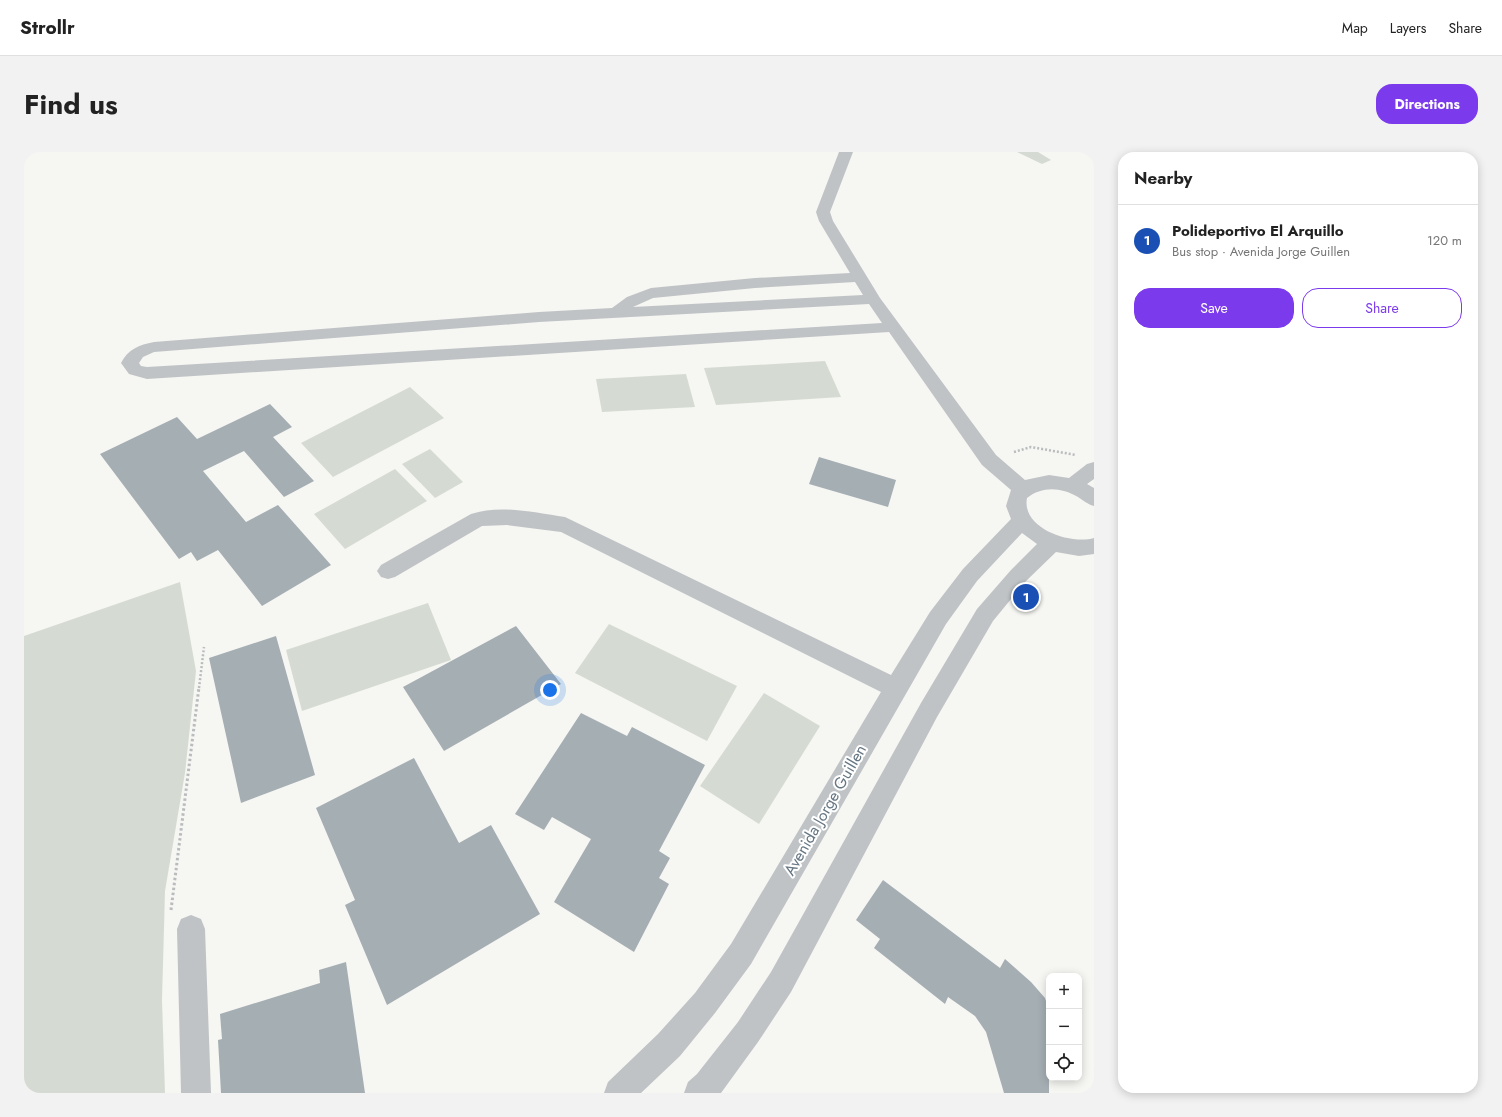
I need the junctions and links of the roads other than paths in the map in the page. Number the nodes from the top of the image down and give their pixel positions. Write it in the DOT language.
graph roads {
  1 [pos="846,152"];
  2 [pos="859,276"];
  3 [pos="873,299"];
  4 [pos="616,313"];
  5 [pos="893,327"];
  6 [pos="1088,464"];
  7 [pos="1071,486"];
  8 [pos="1022,489"];
  9 [pos="1094,499"];
  10 [pos="1022,521"];
  11 [pos="1052,543"];
  12 [pos="1094,546"];
  13 [pos="388,571"];
  14 [pos="896,688"];
  15 [pos="191,929"];
  16 [pos="196,1093"];
  17 [pos="619,1093"];
  18 [pos="699,1093"];
  1 -- 2 [label="street"];
  2 -- 3 [label="street"];
  2 -- 4 [label="street"];
  3 -- 4 [label="street"];
  3 -- 5 [label="street"];
  4 -- 5 [label="street"];
  5 -- 8 [label="street"];
  6 -- 7 [label="street"];
  7 -- 8 [label="street"];
  7 -- 9 [label="street"];
  8 -- 10 [label="street"];
  10 -- 11 [label="street"];
  10 -- 14 [label="street, Avenida Jorge Guillen"];
  11 -- 12 [label="street"];
  11 -- 18 [label="street"];
  13 -- 14 [label="street"];
  14 -- 17 [label="street, Avenida Jorge Guillen"];
  15 -- 16 [label="street"];
}
